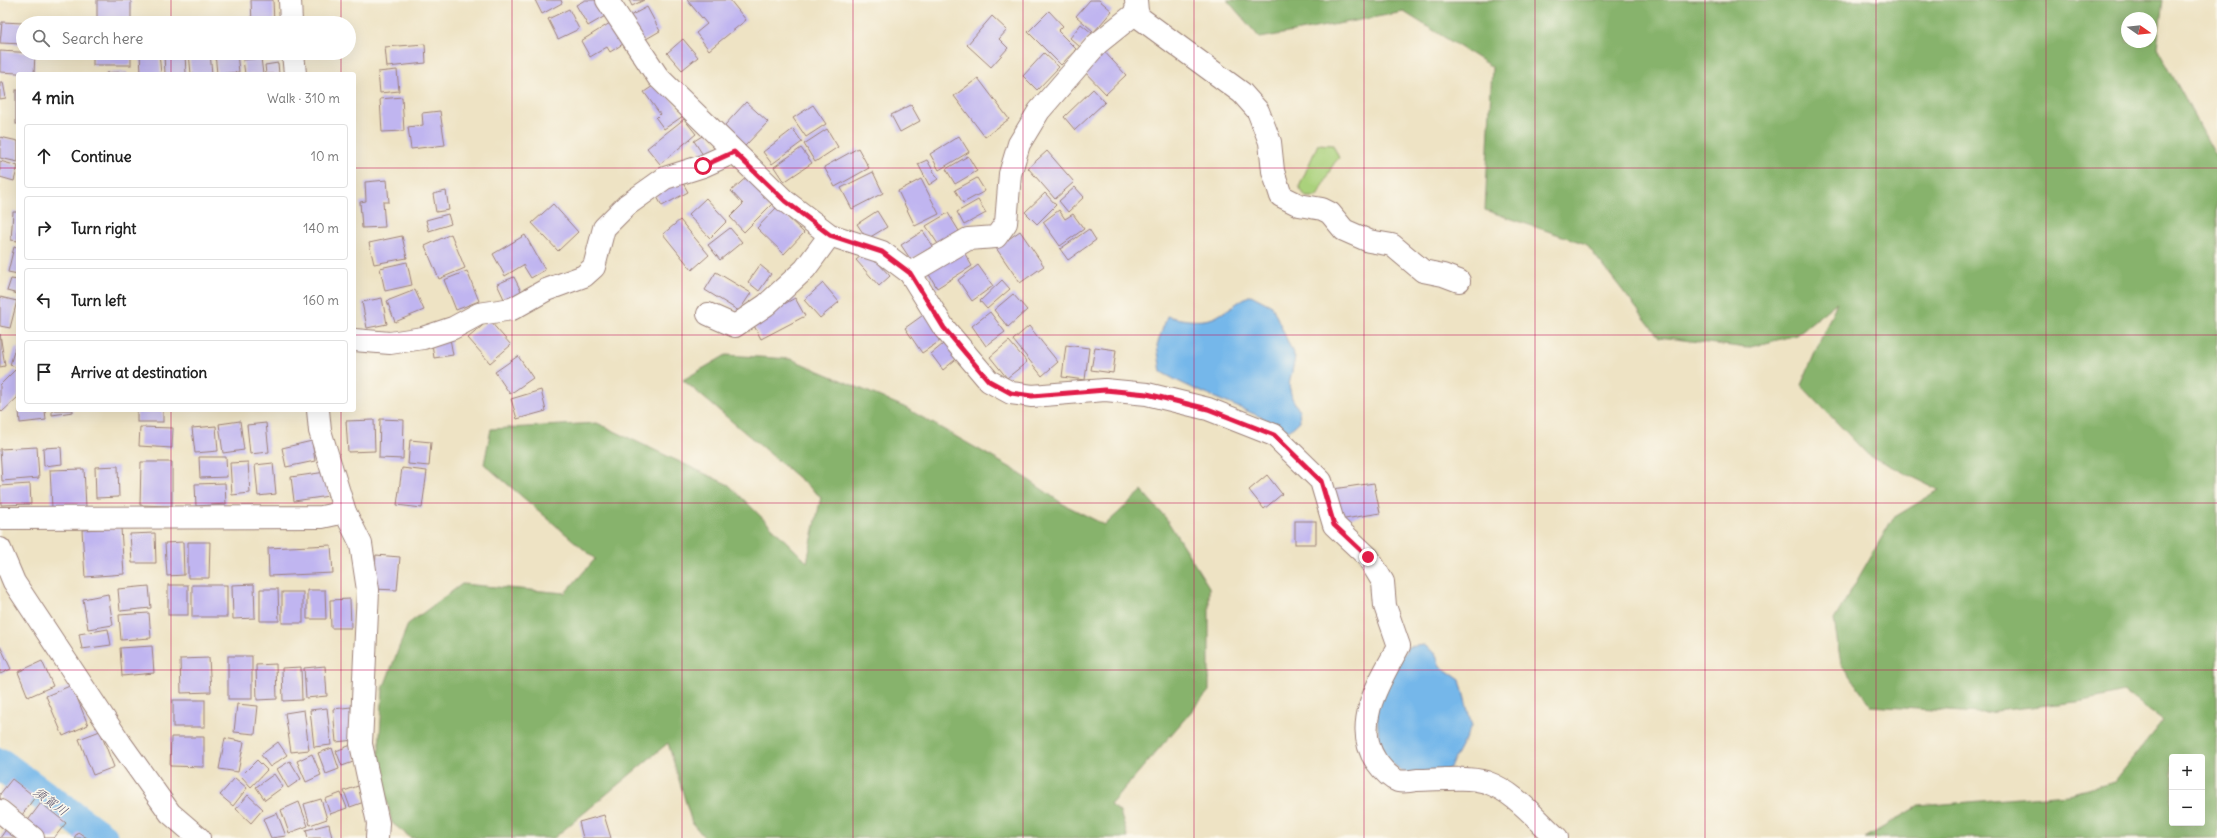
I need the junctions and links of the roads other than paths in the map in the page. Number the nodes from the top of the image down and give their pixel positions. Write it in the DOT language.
graph roads {
  1 [pos="290,0"];
  2 [pos="607,0"];
  3 [pos="1136,6"];
  4 [pos="291,16"];
  5 [pos="294,60"];
  6 [pos="295,72"];
  7 [pos="734,152"];
  8 [pos="830,235"];
  9 [pos="910,273"];
  10 [pos="1459,281"];
  11 [pos="708,314"];
  12 [pos="356,340"];
  13 [pos="318,412"];
  14 [pos="345,512"];
  15 [pos="0,518"];
  16 [pos="0,548"];
  17 [pos="0,811"];
  18 [pos="33,838"];
  19 [pos="199,838"];
  20 [pos="376,838"];
  21 [pos="1557,838"];
  1 -- 4 [label="street"];
  2 -- 7 [label="street"];
  3 -- 9 [label="street"];
  3 -- 10 [label="street"];
  5 -- 6 [label="street"];
  7 -- 8 [label="street"];
  7 -- 12 [label="street"];
  8 -- 9 [label="street"];
  8 -- 11 [label="street"];
  9 -- 21 [label="street"];
  13 -- 14 [label="street"];
  14 -- 15 [label="street"];
  14 -- 20 [label="street"];
  16 -- 19 [label="street"];
  17 -- 18 [label="street"];
}
